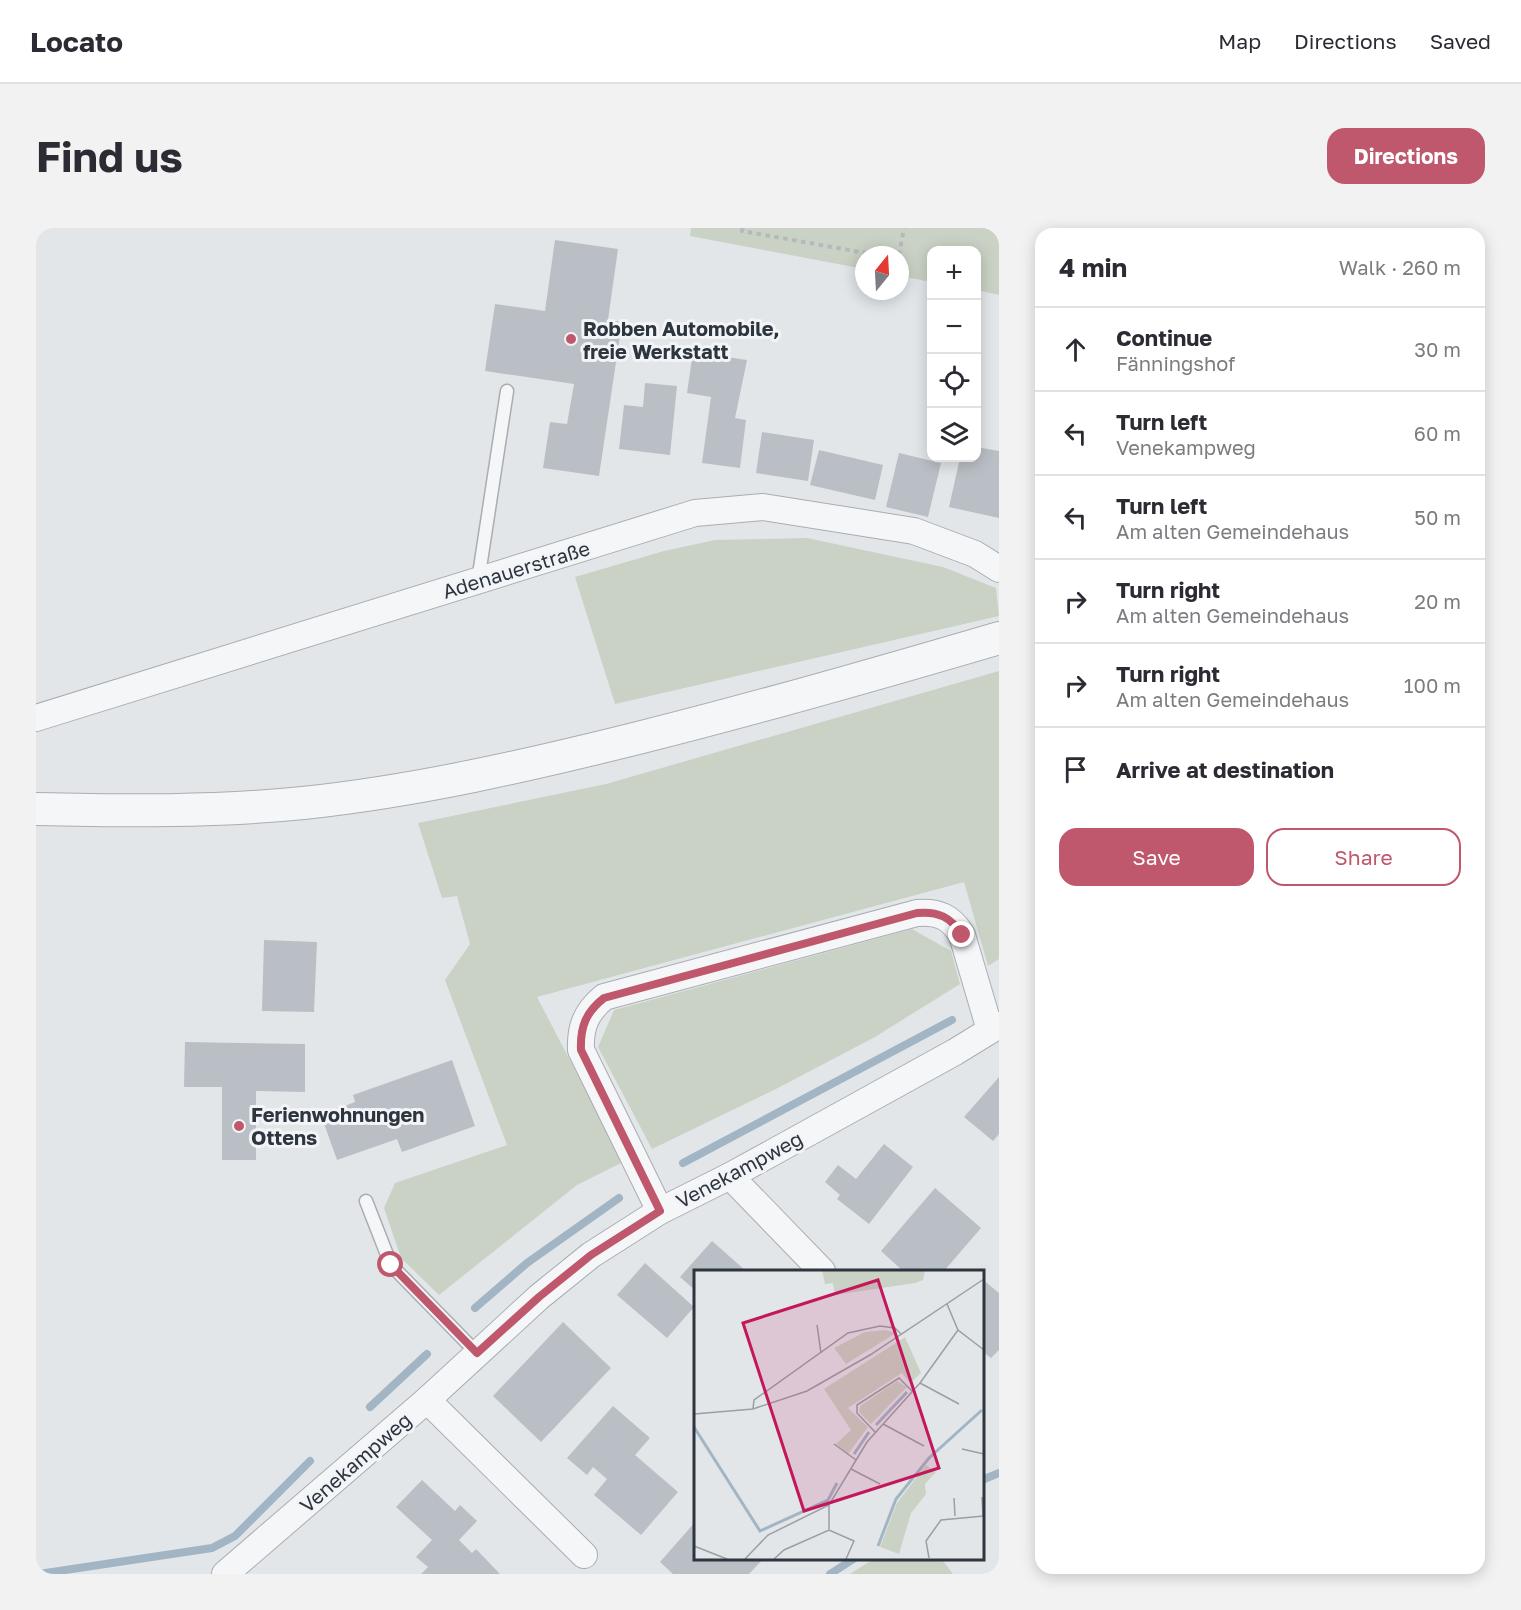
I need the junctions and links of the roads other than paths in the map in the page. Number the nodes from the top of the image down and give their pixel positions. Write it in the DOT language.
graph roads {
  1 [pos="507,391"];
  2 [pos="999,569"];
  3 [pos="478,581"];
  4 [pos="999,638"];
  5 [pos="36,718"];
  6 [pos="36,809"];
  7 [pos="994,1027"];
  8 [pos="730,1176"];
  9 [pos="366,1201"];
  10 [pos="660,1211"];
  11 [pos="821,1270"];
  12 [pos="477,1353"];
  13 [pos="427,1400"];
  14 [pos="584,1555"];
  15 [pos="225,1574"];
  1 -- 3 [label="lane"];
  2 -- 3 [label="street, Adenauerstraße"];
  3 -- 5 [label="street, Adenauerstraße"];
  4 -- 6 [label="street"];
  7 -- 8 [label="street, Venekampweg"];
  7 -- 10 [label="street"];
  8 -- 10 [label="street, Venekampweg"];
  8 -- 11 [label="street"];
  9 -- 12 [label="lane"];
  10 -- 12 [label="street, Venekampweg"];
  12 -- 13 [label="street, Venekampweg"];
  13 -- 14 [label="street"];
  13 -- 15 [label="street, Venekampweg"];
}
